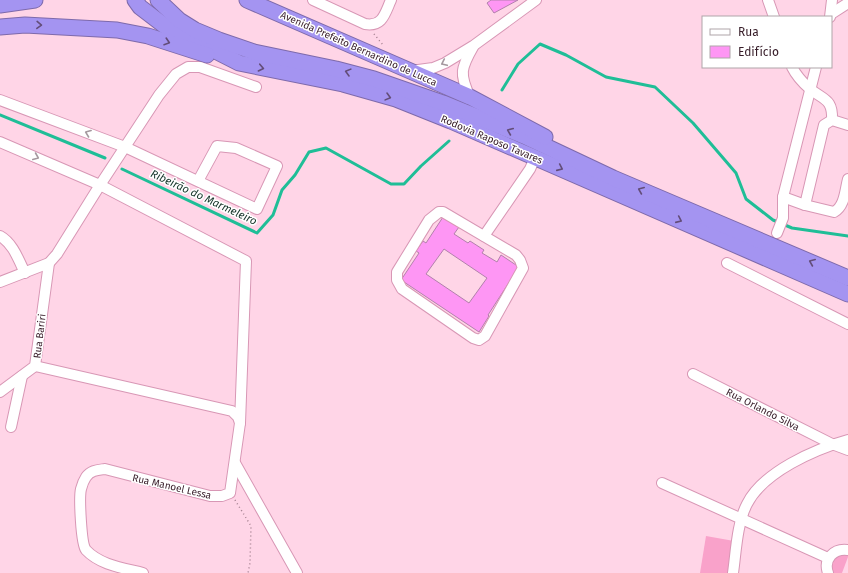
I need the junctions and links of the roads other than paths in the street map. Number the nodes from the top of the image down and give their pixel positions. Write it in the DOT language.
graph roads {
  1 [pos="35,0"];
  2 [pos="135,0"];
  3 [pos="158,0"];
  4 [pos="247,0"];
  5 [pos="313,0"];
  6 [pos="391,0"];
  7 [pos="536,0"];
  8 [pos="768,0"];
  9 [pos="832,0"];
  10 [pos="848,2"];
  11 [pos="0,5"];
  12 [pos="831,15"];
  13 [pos="774,16"];
  14 [pos="176,26"];
  15 [pos="0,27"];
  16 [pos="473,46"];
  17 [pos="238,63"];
  18 [pos="792,68"];
  19 [pos="816,68"];
  20 [pos="411,71"];
  21 [pos="256,86"];
  22 [pos="810,89"];
  23 [pos="470,97"];
  24 [pos="0,100"];
  25 [pos="832,120"];
  26 [pos="848,125"];
  27 [pos="0,142"];
  28 [pos="125,147"];
  29 [pos="535,158"];
  30 [pos="613,178"];
  31 [pos="848,179"];
  32 [pos="198,181"];
  33 [pos="100,185"];
  34 [pos="783,197"];
  35 [pos="805,205"];
  36 [pos="778,231"];
  37 [pos="0,236"];
  38 [pos="484,236"];
  39 [pos="49,263"];
  40 [pos="727,263"];
  41 [pos="25,273"];
  42 [pos="841,273"];
  43 [pos="848,278"];
  44 [pos="0,282"];
  45 [pos="848,294"];
  46 [pos="848,324"];
  47 [pos="35,366"];
  48 [pos="693,374"];
  49 [pos="22,376"];
  50 [pos="0,392"];
  51 [pos="240,423"];
  52 [pos="11,427"];
  53 [pos="848,440"];
  54 [pos="832,444"];
  55 [pos="848,450"];
  56 [pos="235,463"];
  57 [pos="662,482"];
  58 [pos="742,520"];
  59 [pos="848,550"];
  60 [pos="828,558"];
  61 [pos="143,573"];
  62 [pos="298,573"];
  63 [pos="733,573"];
  64 [pos="828,573"];
  1 -- 11 [label="highway"];
  2 -- 14 [label="highway, Rodovia Raposo Tavares"];
  3 -- 14 [label="highway, Rodovia Raposo Tavares"];
  4 -- 20 [label="highway, Avenida Prefeito Bernardino de Lucca"];
  5 -- 6 [label="street"];
  7 -- 16 [label="street"];
  8 -- 13 [label="street"];
  9 -- 12 [label="street"];
  10 -- 12 [label="street"];
  14 -- 17 [label="highway, Rodovia Raposo Tavares"];
  30 -- 14 [label="highway, Rodovia Raposo Tavares, one-way"];
  15 -- 17 [label="highway, one-way"];
  16 -- 20 [label="street, one-way"];
  16 -- 23 [label="street"];
  17 -- 29 [label="highway, Rodovia Raposo Tavares, one-way"];
  18 -- 22 [label="street"];
  19 -- 22 [label="street"];
  20 -- 23 [label="highway, Avenida Prefeito Bernardino de Lucca"];
  21 -- 28 [label="street"];
  22 -- 25 [label="street"];
  22 -- 34 [label="street"];
  23 -- 30 [label="highway, Avenida Prefeito Bernardino de Lucca"];
  28 -- 24 [label="street, one-way"];
  25 -- 26 [label="street"];
  25 -- 35 [label="street"];
  27 -- 33 [label="street, one-way"];
  28 -- 32 [label="street"];
  28 -- 33 [label="street"];
  29 -- 38 [label="street"];
  29 -- 45 [label="highway, Rodovia Raposo Tavares, one-way"];
  42 -- 30 [label="highway, Rodovia Raposo Tavares, one-way"];
  31 -- 35 [label="street"];
  32 -- 32 [label="street"];
  33 -- 39 [label="street"];
  33 -- 51 [label="street"];
  34 -- 35 [label="street"];
  34 -- 36 [label="street"];
  37 -- 41 [label="street"];
  38 -- 38 [label="street"];
  39 -- 41 [label="street"];
  39 -- 47 [label="street, Rua Bariri"];
  40 -- 46 [label="street"];
  41 -- 44 [label="street"];
  42 -- 43 [label="highway, Rodovia Raposo Tavares"];
  47 -- 49 [label="street, Rua Bariri"];
  47 -- 51 [label="street"];
  48 -- 54 [label="street, Rua Orlando Silva"];
  49 -- 50 [label="street, Rua Bariri"];
  49 -- 52 [label="street"];
  51 -- 56 [label="street"];
  53 -- 54 [label="street"];
  54 -- 55 [label="street, Rua Orlando Silva"];
  54 -- 58 [label="street"];
  56 -- 61 [label="street, Rua Manoel Lessa"];
  56 -- 62 [label="street"];
  57 -- 58 [label="street"];
  58 -- 60 [label="street"];
  58 -- 63 [label="street"];
  59 -- 60 [label="street"];
  60 -- 64 [label="street"];
}
